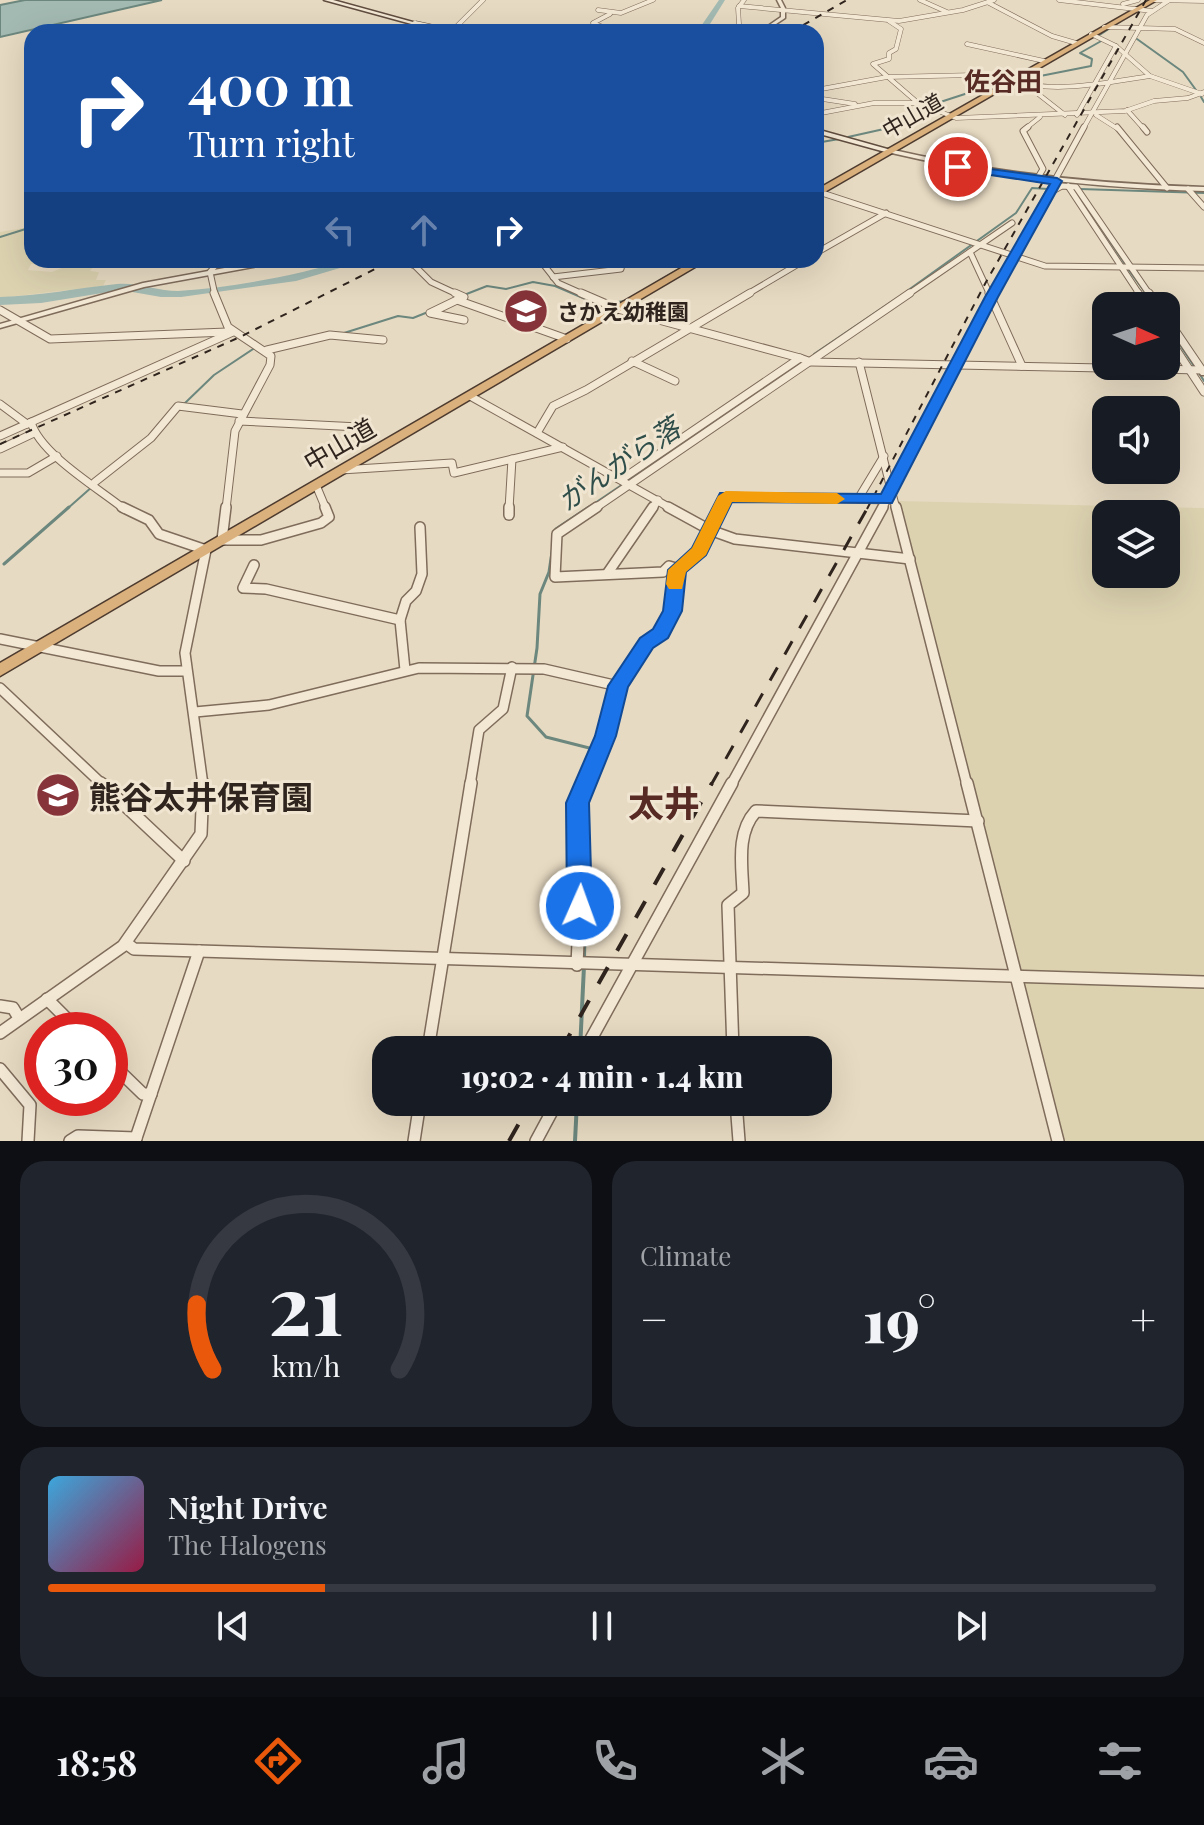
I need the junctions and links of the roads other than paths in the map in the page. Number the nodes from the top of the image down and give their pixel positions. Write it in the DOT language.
graph roads {
  1 [pos="327,0"];
  2 [pos="483,0"];
  3 [pos="634,0"];
  4 [pos="653,0"];
  5 [pos="744,0"];
  6 [pos="779,0"];
  7 [pos="920,0"];
  8 [pos="1059,0"];
  9 [pos="1109,0"];
  10 [pos="1154,0"];
  11 [pos="991,1"];
  12 [pos="1168,1"];
  13 [pos="1204,1"];
  14 [pos="647,2"];
  15 [pos="1114,5"];
  16 [pos="1137,5"];
  17 [pos="739,6"];
  18 [pos="783,8"];
  19 [pos="598,10"];
  20 [pos="1152,11"];
  21 [pos="948,12"];
  22 [pos="611,13"];
  23 [pos="889,21"];
  24 [pos="415,24"];
  25 [pos="458,24"];
  26 [pos="596,24"];
  27 [pos="739,24"];
  28 [pos="774,24"];
  29 [pos="1108,28"];
  30 [pos="1139,30"];
  31 [pos="1091,34"];
  32 [pos="1146,37"];
  33 [pos="1076,43"];
  34 [pos="1204,43"];
  35 [pos="967,44"];
  36 [pos="1116,46"];
  37 [pos="1125,54"];
  38 [pos="1044,61"];
  39 [pos="1150,76"];
  40 [pos="1018,77"];
  41 [pos="889,78"];
  42 [pos="1111,81"];
  43 [pos="1095,84"];
  44 [pos="1028,86"];
  45 [pos="824,88"];
  46 [pos="1203,94"];
  47 [pos="824,99"];
  48 [pos="918,103"];
  49 [pos="861,105"];
  50 [pos="1127,110"];
  51 [pos="824,112"];
  52 [pos="1094,114"];
  53 [pos="1077,115"];
  54 [pos="1065,116"];
  55 [pos="949,117"];
  56 [pos="1040,117"];
  57 [pos="1147,132"];
  58 [pos="824,134"];
  59 [pos="889,151"];
  60 [pos="1037,179"];
  61 [pos="1057,181"];
  62 [pos="1068,186"];
  63 [pos="824,188"];
  64 [pos="1167,188"];
  65 [pos="1188,189"];
  66 [pos="1204,189"];
  67 [pos="1049,193"];
  68 [pos="824,194"];
  69 [pos="1204,207"];
  70 [pos="886,213"];
  71 [pos="1012,223"];
  72 [pos="980,244"];
  73 [pos="824,248"];
  74 [pos="970,252"];
  75 [pos="1016,256"];
  76 [pos="1121,266"];
  77 [pos="1131,266"];
  78 [pos="213,268"];
  79 [pos="233,268"];
  80 [pos="417,268"];
  81 [pos="546,268"];
  82 [pos="621,268"];
  83 [pos="688,268"];
  84 [pos="791,268"];
  85 [pos="1204,268"];
  86 [pos="210,272"];
  87 [pos="553,277"];
  88 [pos="1138,292"];
  89 [pos="1149,292"];
  90 [pos="991,297"];
  91 [pos="457,300"];
  92 [pos="618,309"];
  93 [pos="0,310"];
  94 [pos="19,319"];
  95 [pos="464,320"];
  96 [pos="0,326"];
  97 [pos="689,327"];
  98 [pos="232,332"];
  99 [pos="1180,337"];
  100 [pos="567,339"];
  101 [pos="383,340"];
  102 [pos="267,350"];
  103 [pos="1180,355"];
  104 [pos="800,358"];
  105 [pos="632,361"];
  106 [pos="811,362"];
  107 [pos="859,362"];
  108 [pos="957,365"];
  109 [pos="1022,366"];
  110 [pos="1189,369"];
  111 [pos="1203,371"];
  112 [pos="675,381"];
  113 [pos="1204,392"];
  114 [pos="470,396"];
  115 [pos="0,404"];
  116 [pos="240,418"];
  117 [pos="29,423"];
  118 [pos="359,427"];
  119 [pos="34,433"];
  120 [pos="537,433"];
  121 [pos="0,436"];
  122 [pos="563,447"];
  123 [pos="0,449"];
  124 [pos="57,456"];
  125 [pos="884,456"];
  126 [pos="512,459"];
  127 [pos="341,470"];
  128 [pos="0,473"];
  129 [pos="625,481"];
  130 [pos="95,482"];
  131 [pos="316,485"];
  132 [pos="892,488"];
  133 [pos="858,499"];
  134 [pos="658,500"];
  135 [pos="891,500"];
  136 [pos="509,515"];
  137 [pos="420,527"];
  138 [pos="710,530"];
  139 [pos="222,540"];
  140 [pos="206,550"];
  141 [pos="859,554"];
  142 [pos="910,559"];
  143 [pos="254,565"];
  144 [pos="679,569"];
  145 [pos="607,574"];
  146 [pos="400,620"];
  147 [pos="0,639"];
  148 [pos="39,647"];
  149 [pos="512,667"];
  150 [pos="0,670"];
  151 [pos="405,670"];
  152 [pos="185,671"];
  153 [pos="618,686"];
  154 [pos="0,688"];
  155 [pos="195,712"];
  156 [pos="978,821"];
  157 [pos="184,861"];
  158 [pos="126,943"];
  159 [pos="199,951"];
  160 [pos="442,960"];
  161 [pos="577,965"];
  162 [pos="631,965"];
  163 [pos="729,968"];
  164 [pos="1016,976"];
  165 [pos="1204,982"];
  166 [pos="47,999"];
  167 [pos="0,1006"];
  168 [pos="60,1012"];
  169 [pos="19,1018"];
  170 [pos="0,1033"];
  171 [pos="430,1036"];
  172 [pos="593,1036"];
  173 [pos="732,1036"];
  174 [pos="0,1069"];
  175 [pos="128,1079"];
  176 [pos="151,1094"];
  177 [pos="418,1116"];
  178 [pos="549,1116"];
  179 [pos="737,1116"];
  180 [pos="135,1139"];
  181 [pos="28,1141"];
  182 [pos="70,1141"];
  183 [pos="414,1141"];
  184 [pos="536,1141"];
  185 [pos="739,1141"];
  186 [pos="1058,1141"];
  1 -- 24 [label="main road"];
  2 -- 25 [label="street"];
  3 -- 14 [label="street"];
  4 -- 14 [label="street"];
  5 -- 17 [label="street"];
  6 -- 18 [label="street"];
  7 -- 21 [label="street"];
  8 -- 15 [label="street"];
  9 -- 15 [label="street"];
  10 -- 12 [label="street"];
  10 -- 16 [label="highway, 中山道"];
  11 -- 21 [label="street"];
  11 -- 33 [label="street"];
  12 -- 13 [label="street"];
  12 -- 20 [label="street"];
  14 -- 22 [label="street"];
  15 -- 16 [label="street"];
  15 -- 16 [label="street"];
  16 -- 20 [label="street"];
  16 -- 29 [label="highway, 中山道"];
  17 -- 18 [label="street"];
  17 -- 27 [label="street"];
  18 -- 23 [label="street"];
  18 -- 28 [label="street"];
  19 -- 22 [label="street"];
  20 -- 30 [label="street"];
  21 -- 23 [label="street"];
  22 -- 26 [label="street"];
  23 -- 41 [label="street"];
  29 -- 30 [label="street"];
  29 -- 31 [label="highway, 中山道"];
  30 -- 32 [label="street"];
  30 -- 34 [label="street"];
  30 -- 37 [label="street"];
  31 -- 33 [label="highway, 中山道"];
  31 -- 36 [label="street"];
  33 -- 38 [label="highway, 中山道"];
  35 -- 38 [label="street"];
  36 -- 37 [label="street"];
  36 -- 43 [label="street"];
  37 -- 39 [label="street"];
  37 -- 42 [label="street"];
  38 -- 40 [label="highway, 中山道"];
  39 -- 42 [label="street"];
  39 -- 46 [label="street"];
  40 -- 41 [label="street"];
  40 -- 44 [label="street"];
  40 -- 55 [label="highway, 中山道"];
  41 -- 45 [label="street"];
  41 -- 48 [label="street"];
  42 -- 43 [label="street"];
  42 -- 52 [label="street"];
  43 -- 44 [label="street"];
  43 -- 53 [label="street"];
  44 -- 54 [label="street"];
  46 -- 50 [label="street"];
  47 -- 49 [label="street"];
  48 -- 49 [label="street"];
  48 -- 55 [label="street"];
  49 -- 51 [label="street"];
  50 -- 52 [label="street"];
  50 -- 57 [label="street"];
  52 -- 53 [label="street"];
  52 -- 61 [label="street"];
  52 -- 64 [label="street"];
  53 -- 54 [label="street"];
  54 -- 56 [label="street"];
  55 -- 56 [label="street"];
  55 -- 59 [label="highway, 中山道"];
  56 -- 60 [label="street"];
  58 -- 59 [label="main road"];
  59 -- 60 [label="street"];
  59 -- 63 [label="highway, 中山道"];
  60 -- 61 [label="street"];
  61 -- 64 [label="street"];
  61 -- 67 [label="street"];
  62 -- 67 [label="street"];
  62 -- 76 [label="street"];
  62 -- 77 [label="street"];
  64 -- 65 [label="street"];
  65 -- 66 [label="street"];
  65 -- 69 [label="street"];
  67 -- 75 [label="street"];
  68 -- 70 [label="street"];
  70 -- 72 [label="street"];
  70 -- 73 [label="street"];
  71 -- 72 [label="street"];
  72 -- 74 [label="street"];
  72 -- 75 [label="street"];
  74 -- 90 [label="street"];
  74 -- 106 [label="street"];
  75 -- 76 [label="street"];
  75 -- 90 [label="street"];
  76 -- 77 [label="street"];
  76 -- 88 [label="street"];
  77 -- 85 [label="street"];
  77 -- 89 [label="street"];
  78 -- 86 [label="street"];
  79 -- 86 [label="street"];
  80 -- 91 [label="street"];
  81 -- 87 [label="street"];
  82 -- 87 [label="street"];
  83 -- 92 [label="highway, 中山道"];
  84 -- 97 [label="street"];
  86 -- 94 [label="street"];
  86 -- 98 [label="street"];
  87 -- 92 [label="street"];
  90 -- 108 [label="street"];
  90 -- 109 [label="street"];
  91 -- 95 [label="street"];
  91 -- 100 [label="street"];
  92 -- 97 [label="street"];
  92 -- 100 [label="highway, 中山道"];
  93 -- 94 [label="street"];
  94 -- 96 [label="street"];
  94 -- 98 [label="street"];
  97 -- 104 [label="street"];
  97 -- 105 [label="street"];
  98 -- 102 [label="street"];
  98 -- 117 [label="street"];
  99 -- 111 [label="street"];
  100 -- 114 [label="highway, 中山道"];
  101 -- 102 [label="street"];
  102 -- 116 [label="street"];
  103 -- 110 [label="street"];
  104 -- 106 [label="street"];
  104 -- 129 [label="street"];
  105 -- 112 [label="street"];
  105 -- 120 [label="street"];
  106 -- 107 [label="street"];
  106 -- 129 [label="street"];
  107 -- 108 [label="street"];
  107 -- 125 [label="street"];
  108 -- 109 [label="street"];
  108 -- 132 [label="street"];
  109 -- 110 [label="street"];
  110 -- 111 [label="street"];
  110 -- 113 [label="street"];
  114 -- 120 [label="street"];
  114 -- 127 [label="highway, 中山道"];
  115 -- 117 [label="street"];
  116 -- 118 [label="street"];
  116 -- 130 [label="street"];
  116 -- 139 [label="street"];
  117 -- 119 [label="street"];
  117 -- 121 [label="street"];
  119 -- 123 [label="street"];
  119 -- 124 [label="street"];
  120 -- 122 [label="street"];
  122 -- 126 [label="street"];
  122 -- 129 [label="street"];
  124 -- 128 [label="street"];
  124 -- 130 [label="street"];
  125 -- 132 [label="street"];
  125 -- 133 [label="street"];
  126 -- 127 [label="street"];
  126 -- 136 [label="street"];
  127 -- 131 [label="highway, 中山道"];
  129 -- 134 [label="street"];
  129 -- 145 [label="street"];
  130 -- 140 [label="street"];
  131 -- 139 [label="highway, 中山道"];
  131 -- 139 [label="street"];
  132 -- 135 [label="street"];
  133 -- 135 [label="street"];
  133 -- 138 [label="street"];
  134 -- 138 [label="street"];
  134 -- 145 [label="street"];
  135 -- 141 [label="street"];
  135 -- 142 [label="street"];
  137 -- 146 [label="street"];
  138 -- 141 [label="street"];
  138 -- 144 [label="street"];
  139 -- 140 [label="highway, 中山道"];
  140 -- 148 [label="highway, 中山道"];
  140 -- 152 [label="street"];
  141 -- 142 [label="street"];
  141 -- 162 [label="street"];
  142 -- 156 [label="street"];
  143 -- 146 [label="street"];
  144 -- 145 [label="street"];
  144 -- 153 [label="street"];
  146 -- 151 [label="street"];
  147 -- 148 [label="street"];
  148 -- 150 [label="highway, 中山道"];
  148 -- 152 [label="street"];
  149 -- 151 [label="street"];
  149 -- 153 [label="street"];
  149 -- 160 [label="street"];
  151 -- 155 [label="street"];
  152 -- 155 [label="street"];
  153 -- 161 [label="street"];
  154 -- 157 [label="street"];
  155 -- 157 [label="street"];
  156 -- 163 [label="street"];
  156 -- 164 [label="street"];
  157 -- 158 [label="street"];
  158 -- 159 [label="street"];
  158 -- 166 [label="street"];
  159 -- 160 [label="street"];
  159 -- 176 [label="street"];
  160 -- 161 [label="street"];
  160 -- 171 [label="street"];
  161 -- 162 [label="street"];
  162 -- 163 [label="street"];
  162 -- 172 [label="street"];
  163 -- 164 [label="street"];
  163 -- 173 [label="street"];
  164 -- 165 [label="street"];
  164 -- 186 [label="street"];
  166 -- 168 [label="street"];
  166 -- 169 [label="street"];
  167 -- 169 [label="street"];
  169 -- 170 [label="street"];
  174 -- 181 [label="street"];
  175 -- 176 [label="street"];
  176 -- 180 [label="street"];
  177 -- 183 [label="street"];
  178 -- 184 [label="street"];
  179 -- 185 [label="street"];
  180 -- 182 [label="street"];
}
